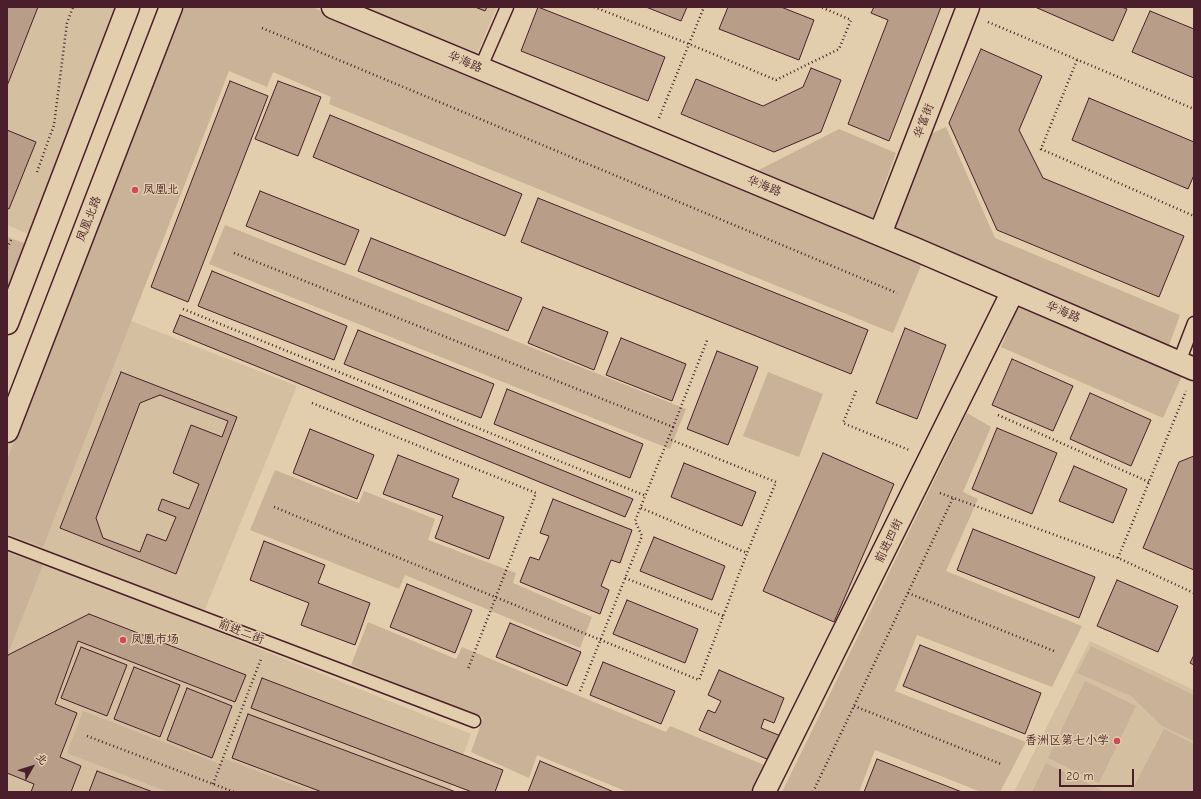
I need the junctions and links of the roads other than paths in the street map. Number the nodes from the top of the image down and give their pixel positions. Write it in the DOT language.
graph roads {
  1 [pos="128,7"];
  2 [pos="171,7"];
  3 [pos="333,7"];
  4 [pos="507,7"];
  5 [pos="967,10"];
  6 [pos="480,68"];
  7 [pos="880,234"];
  8 [pos="1013,291"];
  9 [pos="7,323"];
  10 [pos="1194,323"];
  11 [pos="1187,372"];
  12 [pos="7,431"];
  13 [pos="7,543"];
  14 [pos="474,721"];
  15 [pos="764,792"];
  1 -- 9 [label="street"];
  2 -- 12 [label="street, 凤凰北路"];
  3 -- 6 [label="street, 华海路"];
  4 -- 6 [label="lane"];
  5 -- 7 [label="street, 华富街"];
  6 -- 7 [label="street, 华海路"];
  7 -- 8 [label="street, 华海路"];
  8 -- 11 [label="street, 华海路"];
  8 -- 15 [label="street, 前进四街"];
  10 -- 11 [label="lane"];
  13 -- 14 [label="lane, 前进二街"];
}
